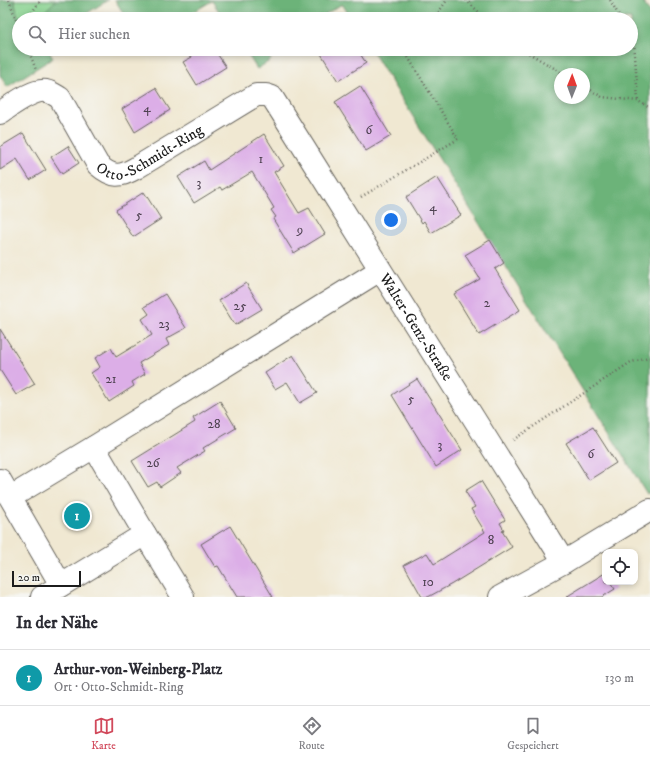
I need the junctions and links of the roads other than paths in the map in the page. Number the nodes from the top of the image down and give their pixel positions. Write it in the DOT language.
graph roads {
  1 [pos="266,94"];
  2 [pos="0,113"];
  3 [pos="380,270"];
  4 [pos="94,447"];
  5 [pos="5,488"];
  6 [pos="650,510"];
  7 [pos="145,534"];
  8 [pos="564,562"];
  9 [pos="61,585"];
  10 [pos="42,597"];
  11 [pos="184,597"];
  12 [pos="500,597"];
  1 -- 2 [label="street, Otto-Schmidt-Ring"];
  1 -- 3 [label="street, Walter-Genz-Straße"];
  3 -- 4 [label="street"];
  3 -- 8 [label="street, Walter-Genz-Straße"];
  4 -- 5 [label="street"];
  4 -- 7 [label="street"];
  5 -- 9 [label="street"];
  6 -- 8 [label="street"];
  7 -- 9 [label="street"];
  7 -- 11 [label="street"];
  8 -- 12 [label="street"];
  9 -- 10 [label="street"];
}
